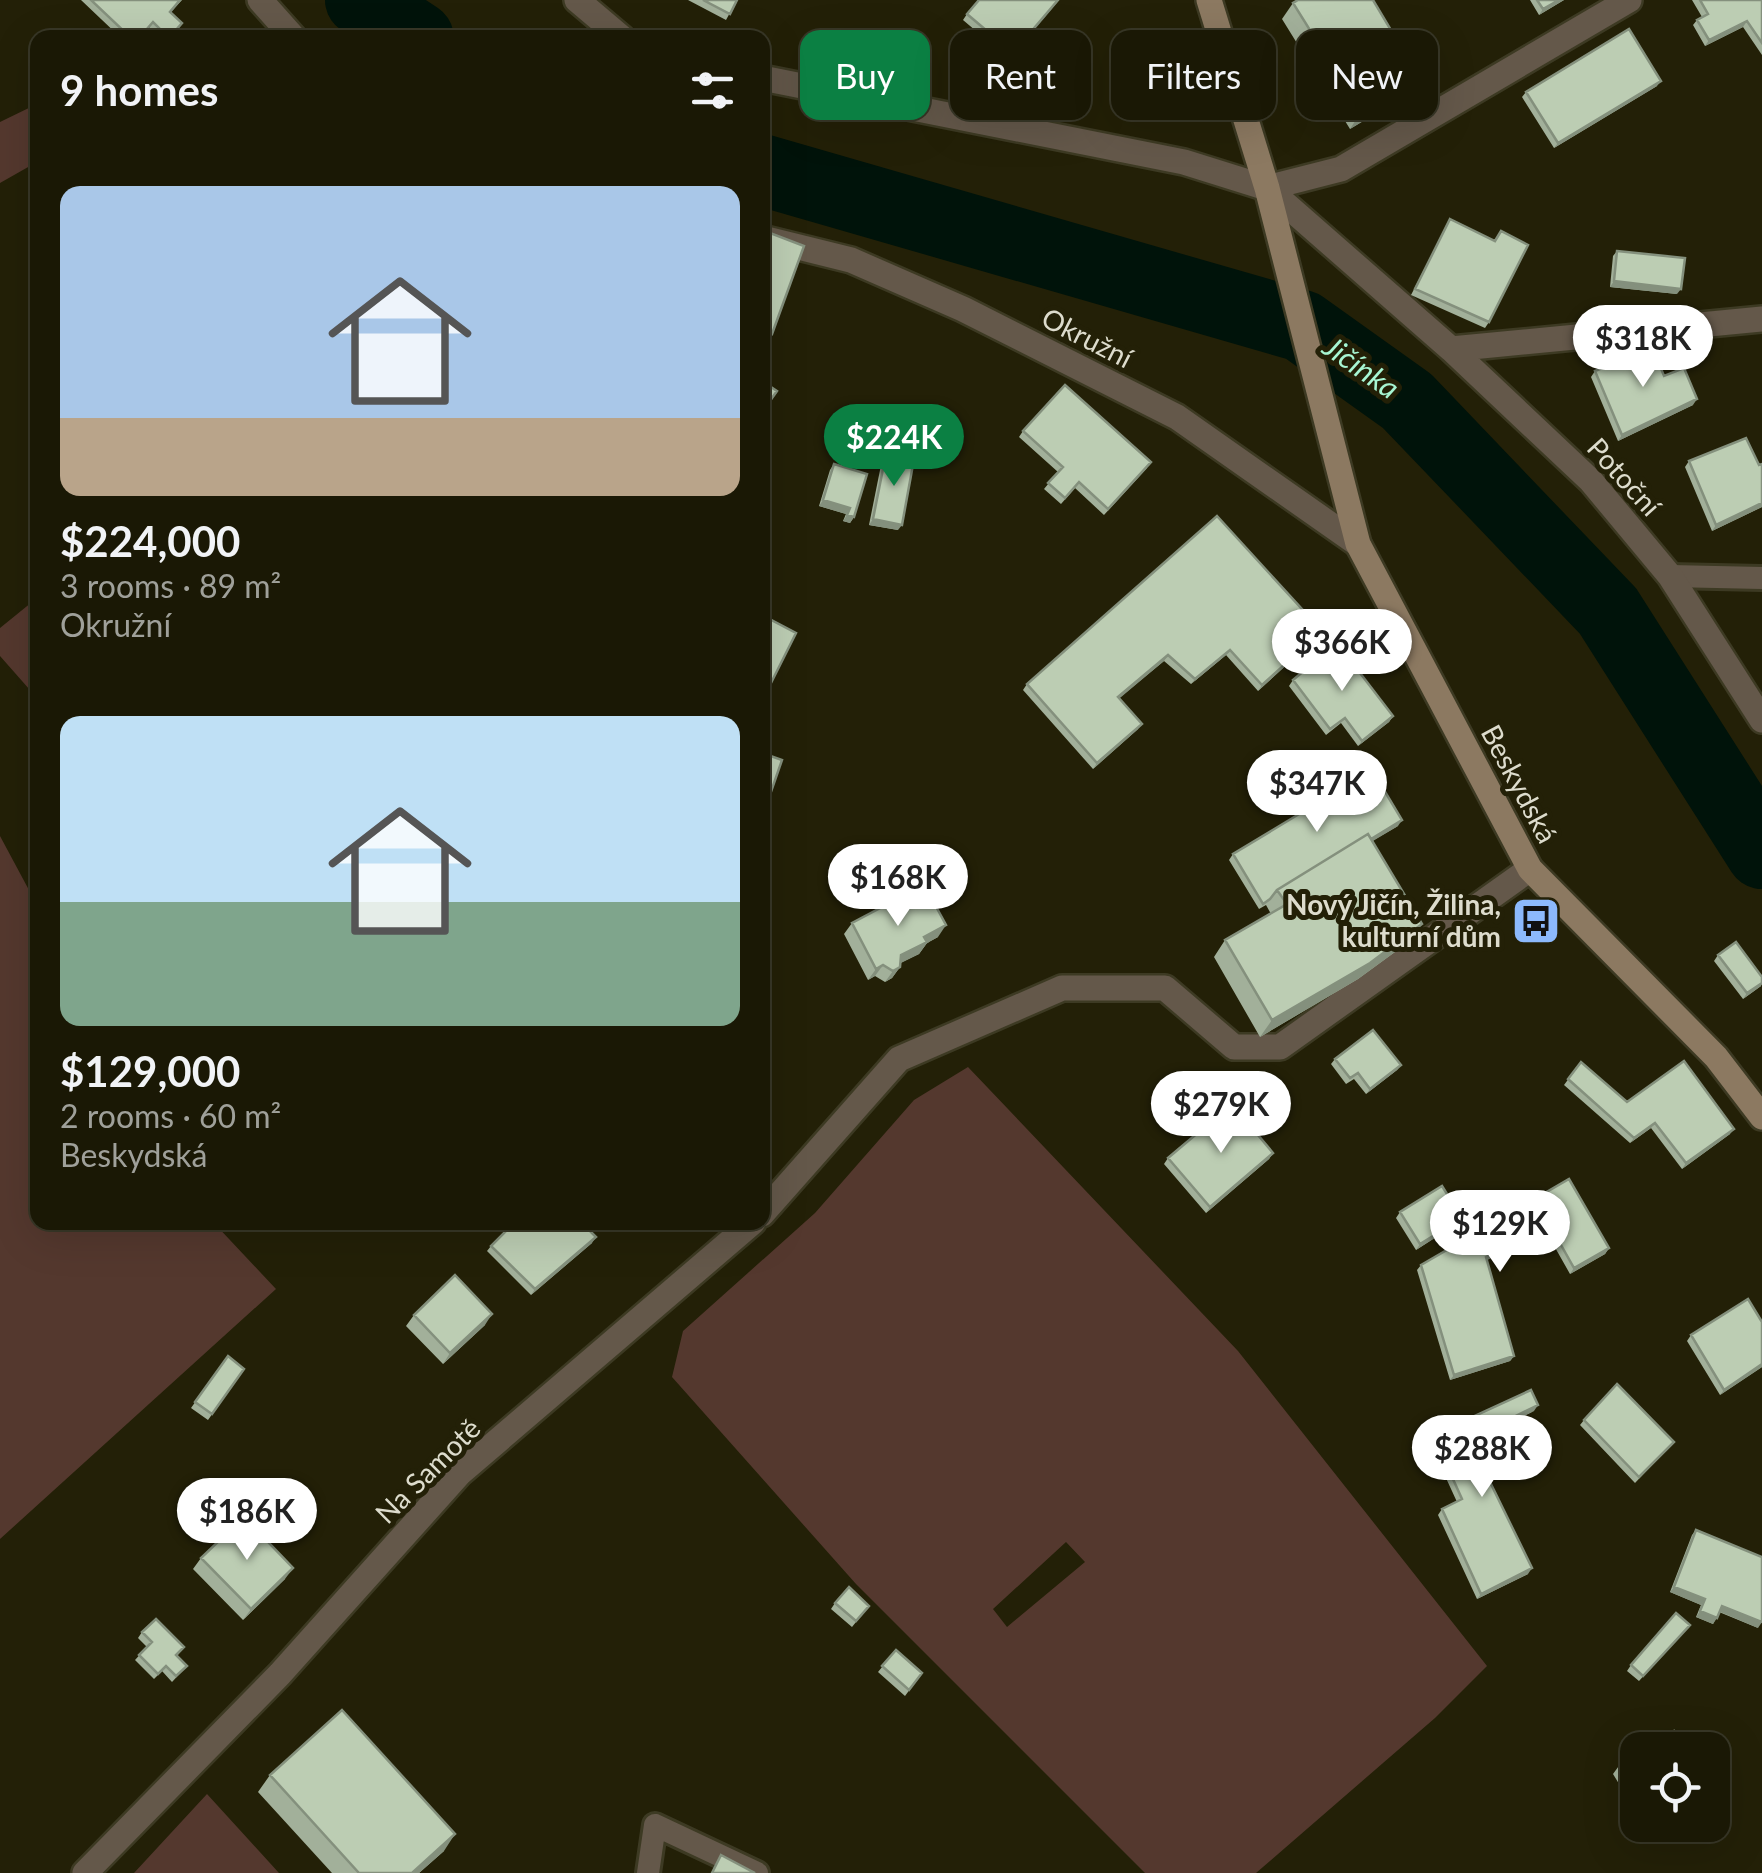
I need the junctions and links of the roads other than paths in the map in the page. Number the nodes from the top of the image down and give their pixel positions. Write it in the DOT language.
graph roads {
  1 [pos="260,0"];
  2 [pos="577,0"];
  3 [pos="1208,0"];
  4 [pos="1629,0"];
  5 [pos="287,30"];
  6 [pos="613,30"];
  7 [pos="770,80"];
  8 [pos="1267,188"];
  9 [pos="770,240"];
  10 [pos="1762,319"];
  11 [pos="1451,350"];
  12 [pos="1358,544"];
  13 [pos="1670,576"];
  14 [pos="1762,578"];
  15 [pos="1762,720"];
  16 [pos="1530,869"];
  17 [pos="1762,1117"];
  18 [pos="770,1205"];
  19 [pos="744,1230"];
  20 [pos="85,1873"];
  21 [pos="648,1873"];
  22 [pos="757,1873"];
  1 -- 5 [label="street"];
  2 -- 6 [label="street"];
  3 -- 8 [label="street"];
  4 -- 8 [label="street"];
  7 -- 8 [label="street"];
  8 -- 11 [label="street, Potoční"];
  8 -- 12 [label="street, Beskydská"];
  9 -- 12 [label="street, Okružní"];
  10 -- 11 [label="street"];
  11 -- 13 [label="street, Potoční"];
  12 -- 16 [label="street, Beskydská"];
  13 -- 14 [label="lane"];
  13 -- 15 [label="street, Potoční"];
  16 -- 17 [label="street, Beskydská"];
  16 -- 18 [label="street"];
  19 -- 20 [label="street, Na Samotě"];
  21 -- 22 [label="lane"];
}
